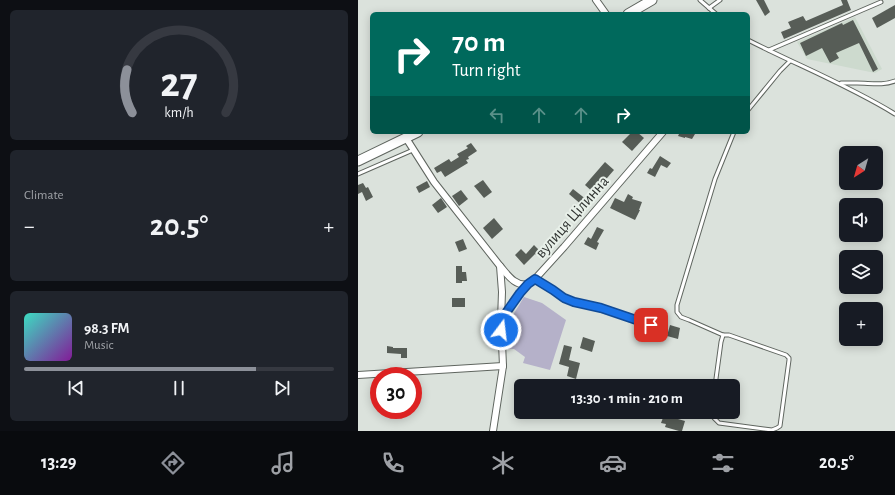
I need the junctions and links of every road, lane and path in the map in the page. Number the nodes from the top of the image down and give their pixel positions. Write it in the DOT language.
graph roads {
  1 [pos="596,0"];
  2 [pos="652,0"];
  3 [pos="700,0"];
  4 [pos="720,0"];
  5 [pos="881,2"];
  6 [pos="709,8"];
  7 [pos="605,12"];
  8 [pos="631,12"];
  9 [pos="714,12"];
  10 [pos="750,41"];
  11 [pos="769,50"];
  12 [pos="790,61"];
  13 [pos="895,81"];
  14 [pos="839,84"];
  15 [pos="750,108"];
  16 [pos="895,114"];
  17 [pos="414,134"];
  18 [pos="662,134"];
  19 [pos="733,134"];
  20 [pos="406,138"];
  21 [pos="413,150"];
  22 [pos="358,161"];
  23 [pos="358,174"];
  24 [pos="500,266"];
  25 [pos="535,279"];
  26 [pos="528,284"];
  27 [pos="501,320"];
  28 [pos="651,325"];
  29 [pos="723,335"];
  30 [pos="503,366"];
  31 [pos="358,375"];
  32 [pos="716,379"];
  33 [pos="715,419"];
  34 [pos="778,430"];
  35 [pos="493,431"];
  1 -- 7 [label="street"];
  2 -- 8 [label="main road"];
  3 -- 6 [label="lane"];
  4 -- 6 [label="lane"];
  5 -- 11 [label="lane"];
  6 -- 9 [label="lane"];
  10 -- 11 [label="lane"];
  11 -- 12 [label="lane"];
  12 -- 14 [label="lane"];
  12 -- 15 [label="lane"];
  13 -- 14 [label="lane"];
  14 -- 16 [label="lane"];
  17 -- 20 [label="main road"];
  18 -- 25 [label="street, вулиця Цілинна"];
  19 -- 29 [label="lane"];
  20 -- 21 [label="street"];
  20 -- 22 [label="main road"];
  21 -- 23 [label="lane"];
  21 -- 24 [label="street"];
  24 -- 26 [label="street"];
  24 -- 27 [label="street"];
  25 -- 26 [label="street, вулиця Цілинна"];
  25 -- 28 [label="lane"];
  26 -- 27 [label="street, вулиця Цілинна"];
  27 -- 30 [label="street"];
  29 -- 32 [label="lane"];
  29 -- 34 [label="lane"];
  30 -- 31 [label="street"];
  30 -- 35 [label="street"];
  33 -- 34 [label="lane"];
}
